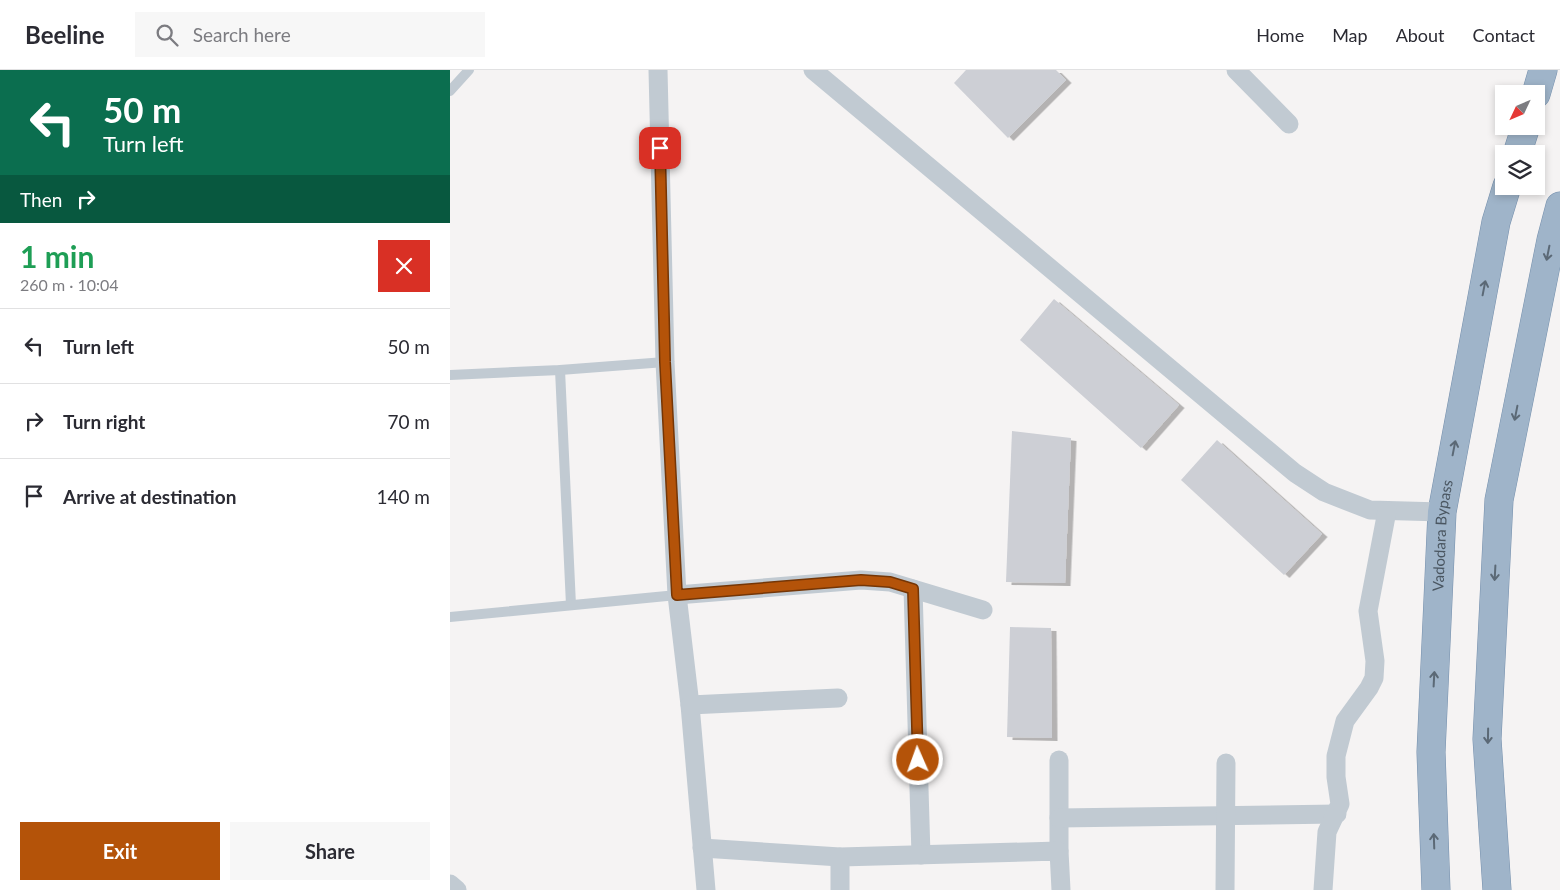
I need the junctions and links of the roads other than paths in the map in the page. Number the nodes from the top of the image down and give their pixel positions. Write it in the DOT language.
graph roads {
  1 [pos="469,70"];
  2 [pos="658,70"];
  3 [pos="813,70"];
  4 [pos="1236,70"];
  5 [pos="1543,70"];
  6 [pos="1539,85"];
  7 [pos="450,91"];
  8 [pos="1289,124"];
  9 [pos="1504,195"];
  10 [pos="1560,206"];
  11 [pos="665,362"];
  12 [pos="560,370"];
  13 [pos="450,375"];
  14 [pos="1387,511"];
  15 [pos="1442,512"];
  16 [pos="913,589"];
  17 [pos="677,595"];
  18 [pos="571,606"];
  19 [pos="983,610"];
  20 [pos="450,617"];
  21 [pos="838,698"];
  22 [pos="690,705"];
  23 [pos="1059,760"];
  24 [pos="1226,763"];
  25 [pos="1337,814"];
  26 [pos="1225,815"];
  27 [pos="1058,818"];
  28 [pos="702,848"];
  29 [pos="1059,851"];
  30 [pos="921,855"];
  31 [pos="840,857"];
  32 [pos="706,890"];
  33 [pos="840,890"];
  34 [pos="1061,890"];
  35 [pos="1225,890"];
  36 [pos="1323,890"];
  37 [pos="1436,890"];
  38 [pos="1497,890"];
  1 -- 7 [label="lane"];
  2 -- 11 [label="street"];
  3 -- 14 [label="street"];
  4 -- 8 [label="street"];
  5 -- 6 [label="highway"];
  15 -- 9 [label="highway, Vadodara Bypass, one-way"];
  10 -- 38 [label="highway, one-way"];
  11 -- 12 [label="lane"];
  11 -- 17 [label="street"];
  12 -- 13 [label="lane"];
  12 -- 18 [label="lane"];
  14 -- 15 [label="street"];
  14 -- 25 [label="street"];
  37 -- 15 [label="highway, Vadodara Bypass, one-way"];
  16 -- 17 [label="street"];
  16 -- 19 [label="street"];
  16 -- 30 [label="street"];
  17 -- 18 [label="lane"];
  17 -- 22 [label="street"];
  18 -- 20 [label="lane"];
  21 -- 22 [label="street"];
  22 -- 28 [label="street"];
  23 -- 27 [label="street"];
  24 -- 26 [label="street"];
  25 -- 26 [label="street"];
  25 -- 36 [label="street"];
  26 -- 27 [label="street"];
  26 -- 35 [label="street"];
  27 -- 29 [label="street"];
  28 -- 31 [label="street"];
  28 -- 32 [label="street"];
  29 -- 30 [label="street"];
  29 -- 34 [label="street"];
  30 -- 31 [label="street"];
  31 -- 33 [label="street"];
}
